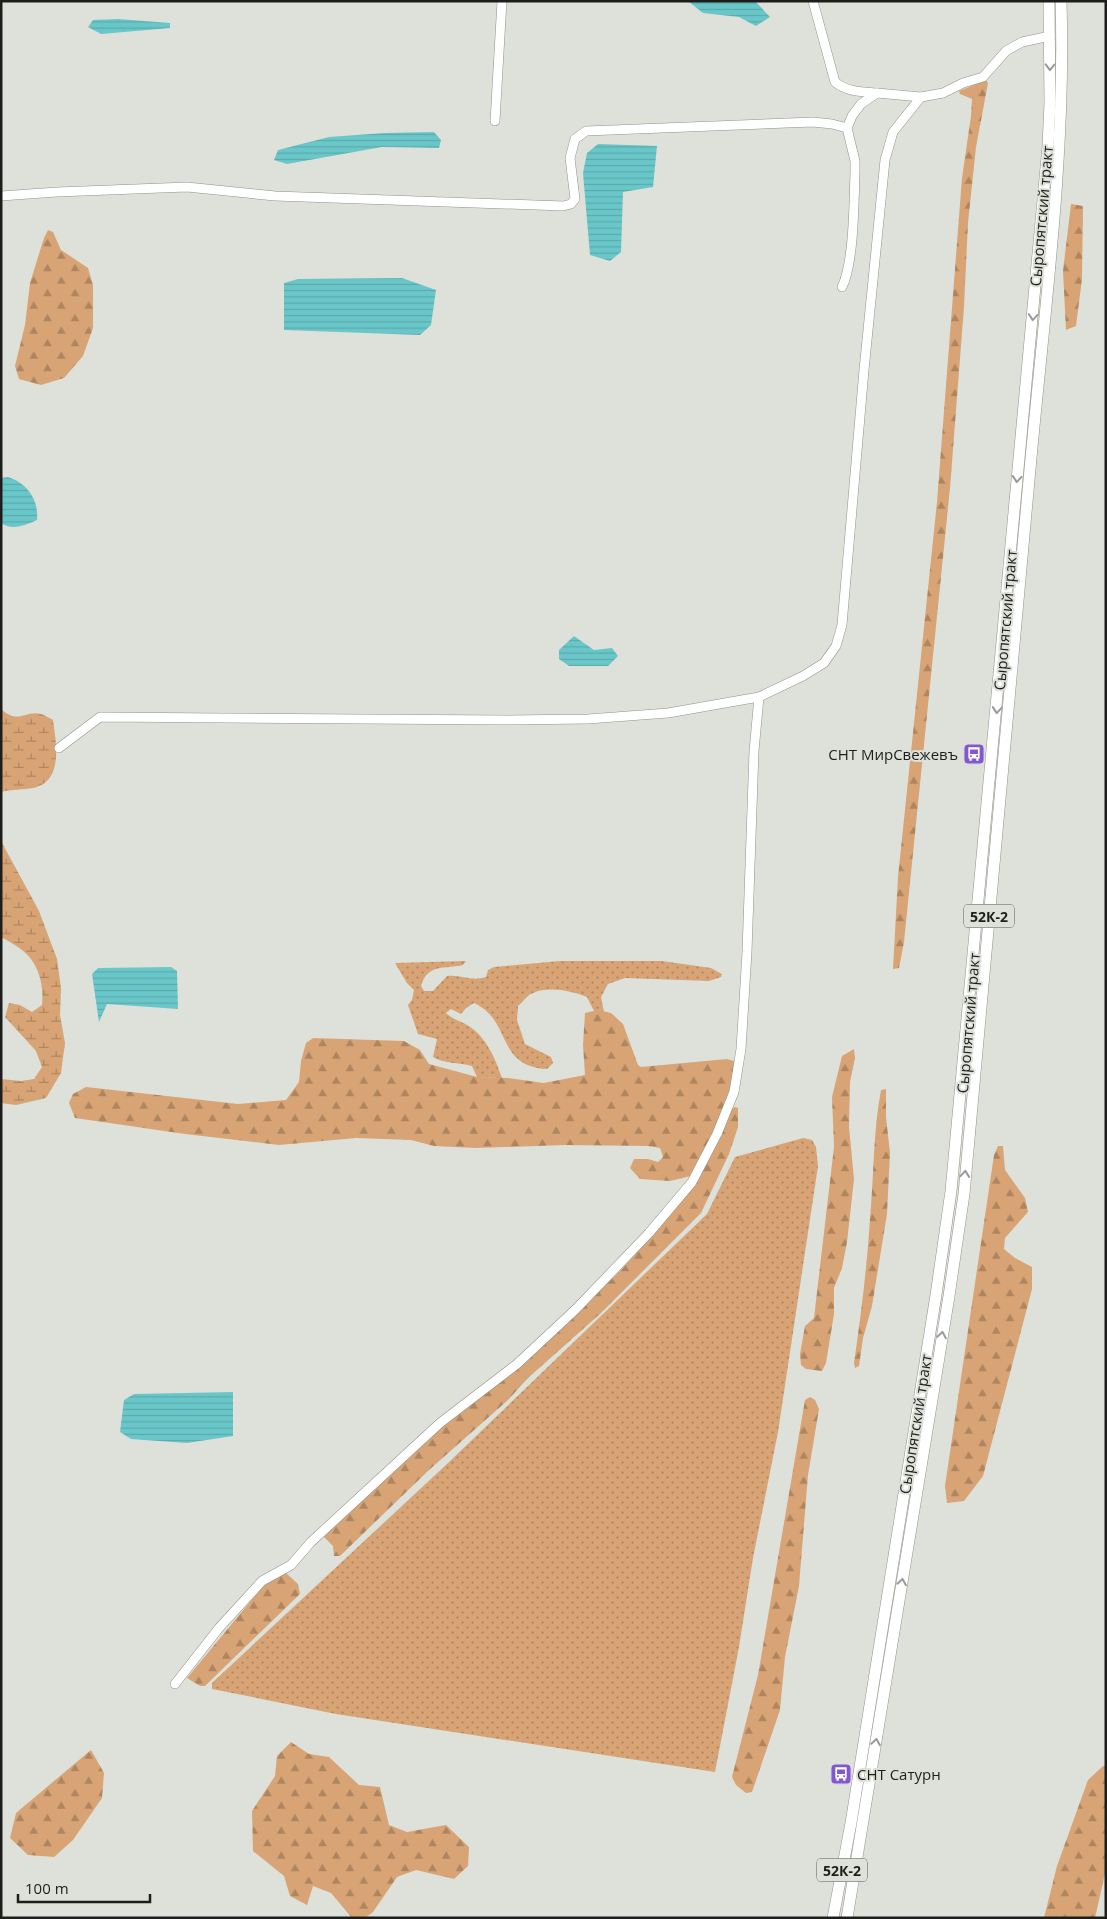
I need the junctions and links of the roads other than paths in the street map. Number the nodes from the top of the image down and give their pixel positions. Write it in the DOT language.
graph roads {
  1 [pos="502,1"];
  2 [pos="813,1"];
  3 [pos="1049,1"];
  4 [pos="1061,1"];
  5 [pos="1050,36"];
  6 [pos="877,94"];
  7 [pos="921,97"];
  8 [pos="495,121"];
  9 [pos="847,128"];
  10 [pos="1,196"];
  11 [pos="842,287"];
  12 [pos="759,697"];
  13 [pos="59,748"];
  14 [pos="175,1684"];
  15 [pos="833,1918"];
  16 [pos="846,1918"];
  1 -- 8 [label="street"];
  2 -- 6 [label="street"];
  3 -- 5 [label="main road, Сыропятский тракт / 52К-2"];
  16 -- 4 [label="main road, Сыропятский тракт / 52К-2, one-way"];
  5 -- 7 [label="street"];
  5 -- 15 [label="main road, Сыропятский тракт / 52К-2, one-way"];
  6 -- 7 [label="street"];
  6 -- 9 [label="street"];
  7 -- 12 [label="street"];
  9 -- 10 [label="street"];
  9 -- 11 [label="street"];
  12 -- 13 [label="street"];
  12 -- 14 [label="street"];
}
